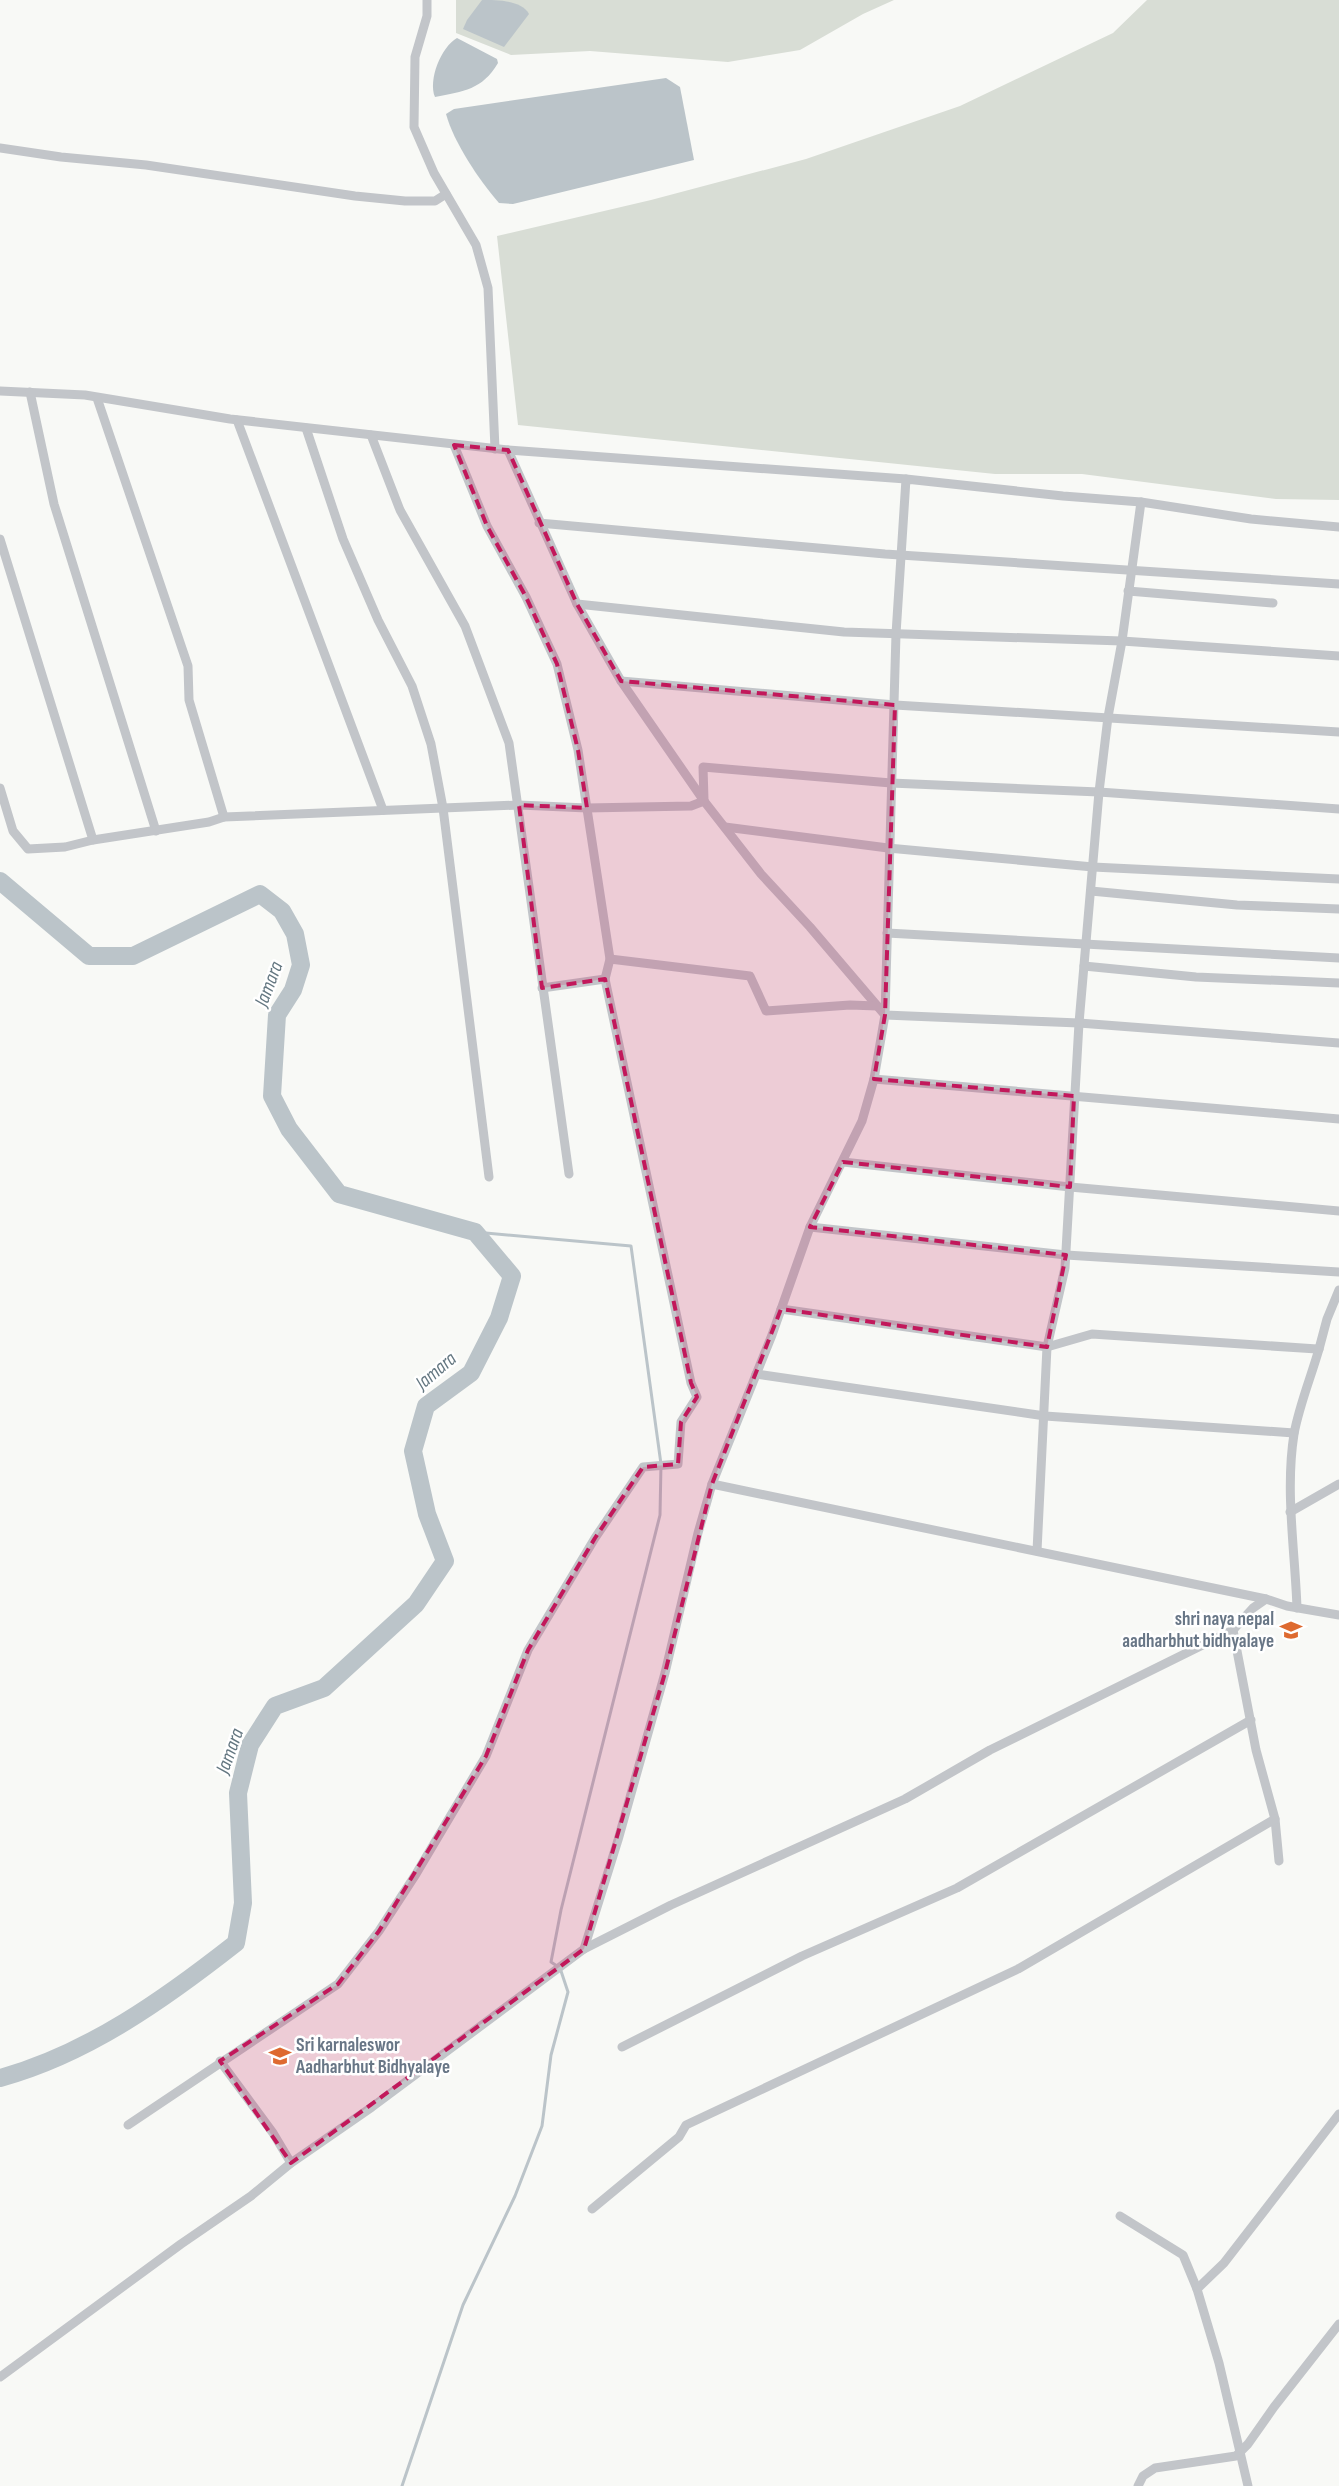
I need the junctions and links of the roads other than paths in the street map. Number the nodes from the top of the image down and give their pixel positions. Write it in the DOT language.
graph roads {
  1 [pos="427,0"];
  2 [pos="0,148"];
  3 [pos="446,194"];
  4 [pos="0,391"];
  5 [pos="30,392"];
  6 [pos="97,398"];
  7 [pos="236,420"];
  8 [pos="306,428"];
  9 [pos="371,435"];
  10 [pos="454,445"];
  11 [pos="495,449"];
  12 [pos="508,450"];
  13 [pos="906,479"];
  14 [pos="1141,502"];
  15 [pos="539,523"];
  16 [pos="1339,526"];
  17 [pos="0,539"];
  18 [pos="900,555"];
  19 [pos="1131,570"];
  20 [pos="1339,584"];
  21 [pos="1128,591"];
  22 [pos="1273,603"];
  23 [pos="577,604"];
  24 [pos="896,634"];
  25 [pos="1122,641"];
  26 [pos="1339,656"];
  27 [pos="621,681"];
  28 [pos="895,705"];
  29 [pos="1108,717"];
  30 [pos="1339,732"];
  31 [pos="891,783"];
  32 [pos="0,788"];
  33 [pos="1099,792"];
  34 [pos="704,801"];
  35 [pos="519,805"];
  36 [pos="443,808"];
  37 [pos="587,808"];
  38 [pos="1339,809"];
  39 [pos="383,810"];
  40 [pos="224,817"];
  41 [pos="726,827"];
  42 [pos="156,831"];
  43 [pos="93,840"];
  44 [pos="888,848"];
  45 [pos="1093,867"];
  46 [pos="1339,879"];
  47 [pos="1091,891"];
  48 [pos="1339,909"];
  49 [pos="888,933"];
  50 [pos="1086,944"];
  51 [pos="610,958"];
  52 [pos="1339,958"];
  53 [pos="1084,966"];
  54 [pos="605,979"];
  55 [pos="1339,983"];
  56 [pos="542,988"];
  57 [pos="877,1006"];
  58 [pos="884,1015"];
  59 [pos="1080,1024"];
  60 [pos="1339,1043"];
  61 [pos="874,1079"];
  62 [pos="1074,1096"];
  63 [pos="1339,1119"];
  64 [pos="842,1162"];
  65 [pos="570,1174"];
  66 [pos="489,1177"];
  67 [pos="1070,1187"];
  68 [pos="1339,1211"];
  69 [pos="810,1227"];
  70 [pos="1066,1255"];
  71 [pos="1339,1272"];
  72 [pos="1339,1290"];
  73 [pos="781,1309"];
  74 [pos="1047,1347"];
  75 [pos="1319,1349"];
  76 [pos="756,1374"];
  77 [pos="1045,1416"];
  78 [pos="1294,1433"];
  79 [pos="712,1484"];
  80 [pos="1339,1484"];
  81 [pos="1290,1512"];
  82 [pos="1038,1551"];
  83 [pos="1266,1599"];
  84 [pos="1297,1608"];
  85 [pos="1339,1615"];
  86 [pos="1233,1630"];
  87 [pos="1251,1720"];
  88 [pos="1275,1819"];
  89 [pos="1279,1861"];
  90 [pos="584,1949"];
  91 [pos="622,2046"];
  92 [pos="220,2061"];
  93 [pos="1339,2114"];
  94 [pos="128,2125"];
  95 [pos="291,2163"];
  96 [pos="592,2209"];
  97 [pos="1120,2216"];
  98 [pos="1197,2289"];
  99 [pos="1339,2324"];
  100 [pos="0,2377"];
  101 [pos="1241,2451"];
  102 [pos="1138,2486"];
  103 [pos="1248,2486"];
  1 -- 3 [label="street"];
  2 -- 3 [label="street"];
  3 -- 11 [label="street"];
  4 -- 5 [label="street"];
  5 -- 6 [label="street"];
  5 -- 42 [label="street"];
  6 -- 7 [label="street"];
  6 -- 40 [label="street"];
  7 -- 8 [label="street"];
  7 -- 39 [label="street"];
  8 -- 9 [label="street"];
  8 -- 36 [label="street"];
  9 -- 10 [label="street"];
  9 -- 35 [label="street"];
  10 -- 11 [label="street"];
  10 -- 37 [label="street"];
  11 -- 12 [label="street"];
  12 -- 13 [label="street"];
  12 -- 15 [label="street"];
  13 -- 14 [label="street"];
  13 -- 18 [label="street"];
  14 -- 16 [label="street"];
  14 -- 19 [label="street"];
  15 -- 18 [label="street"];
  15 -- 23 [label="street"];
  17 -- 43 [label="street"];
  18 -- 19 [label="street"];
  18 -- 24 [label="street"];
  19 -- 20 [label="street"];
  19 -- 21 [label="street"];
  21 -- 22 [label="street"];
  21 -- 25 [label="street"];
  23 -- 24 [label="street"];
  23 -- 27 [label="street"];
  24 -- 25 [label="street"];
  24 -- 28 [label="street"];
  25 -- 26 [label="street"];
  25 -- 29 [label="street"];
  27 -- 28 [label="street"];
  27 -- 34 [label="street"];
  28 -- 29 [label="street"];
  28 -- 31 [label="street"];
  29 -- 30 [label="street"];
  29 -- 33 [label="street"];
  31 -- 33 [label="street"];
  31 -- 34 [label="street"];
  31 -- 44 [label="street"];
  32 -- 43 [label="street"];
  33 -- 38 [label="street"];
  33 -- 45 [label="street"];
  34 -- 37 [label="street"];
  34 -- 41 [label="street"];
  35 -- 36 [label="street"];
  35 -- 37 [label="street"];
  35 -- 56 [label="street"];
  36 -- 39 [label="street"];
  36 -- 66 [label="street"];
  37 -- 51 [label="street"];
  39 -- 40 [label="street"];
  40 -- 42 [label="street"];
  41 -- 44 [label="street"];
  41 -- 57 [label="street"];
  42 -- 43 [label="street"];
  44 -- 45 [label="street"];
  44 -- 49 [label="street"];
  45 -- 46 [label="street"];
  45 -- 47 [label="street"];
  47 -- 48 [label="street"];
  47 -- 50 [label="street"];
  49 -- 50 [label="street"];
  49 -- 58 [label="street"];
  50 -- 52 [label="street"];
  50 -- 53 [label="street"];
  51 -- 54 [label="street"];
  51 -- 57 [label="street"];
  53 -- 55 [label="street"];
  53 -- 59 [label="street"];
  54 -- 56 [label="street"];
  54 -- 92 [label="street"];
  56 -- 65 [label="street"];
  57 -- 58 [label="street"];
  58 -- 59 [label="street"];
  58 -- 61 [label="street"];
  59 -- 60 [label="street"];
  59 -- 62 [label="street"];
  61 -- 62 [label="street"];
  61 -- 64 [label="street"];
  62 -- 63 [label="street"];
  62 -- 67 [label="street"];
  64 -- 67 [label="street"];
  64 -- 69 [label="street"];
  67 -- 68 [label="street"];
  67 -- 70 [label="street"];
  69 -- 70 [label="street"];
  69 -- 73 [label="street"];
  70 -- 71 [label="street"];
  70 -- 74 [label="street"];
  72 -- 75 [label="street"];
  73 -- 74 [label="street"];
  73 -- 76 [label="street"];
  74 -- 75 [label="street"];
  74 -- 77 [label="street"];
  75 -- 78 [label="street"];
  76 -- 77 [label="street"];
  76 -- 79 [label="street"];
  77 -- 78 [label="street"];
  77 -- 82 [label="street"];
  78 -- 81 [label="street"];
  79 -- 82 [label="street"];
  79 -- 90 [label="street"];
  80 -- 81 [label="street"];
  81 -- 84 [label="street"];
  82 -- 83 [label="street"];
  83 -- 84 [label="street"];
  83 -- 86 [label="street"];
  84 -- 85 [label="street"];
  86 -- 87 [label="street"];
  86 -- 90 [label="street"];
  87 -- 88 [label="street"];
  87 -- 91 [label="street"];
  88 -- 89 [label="street"];
  88 -- 96 [label="street"];
  90 -- 95 [label="street"];
  92 -- 94 [label="street"];
  92 -- 95 [label="street"];
  93 -- 98 [label="street"];
  95 -- 100 [label="street"];
  97 -- 98 [label="street"];
  98 -- 101 [label="street"];
  99 -- 101 [label="street"];
  101 -- 102 [label="street"];
  101 -- 103 [label="street"];
}
